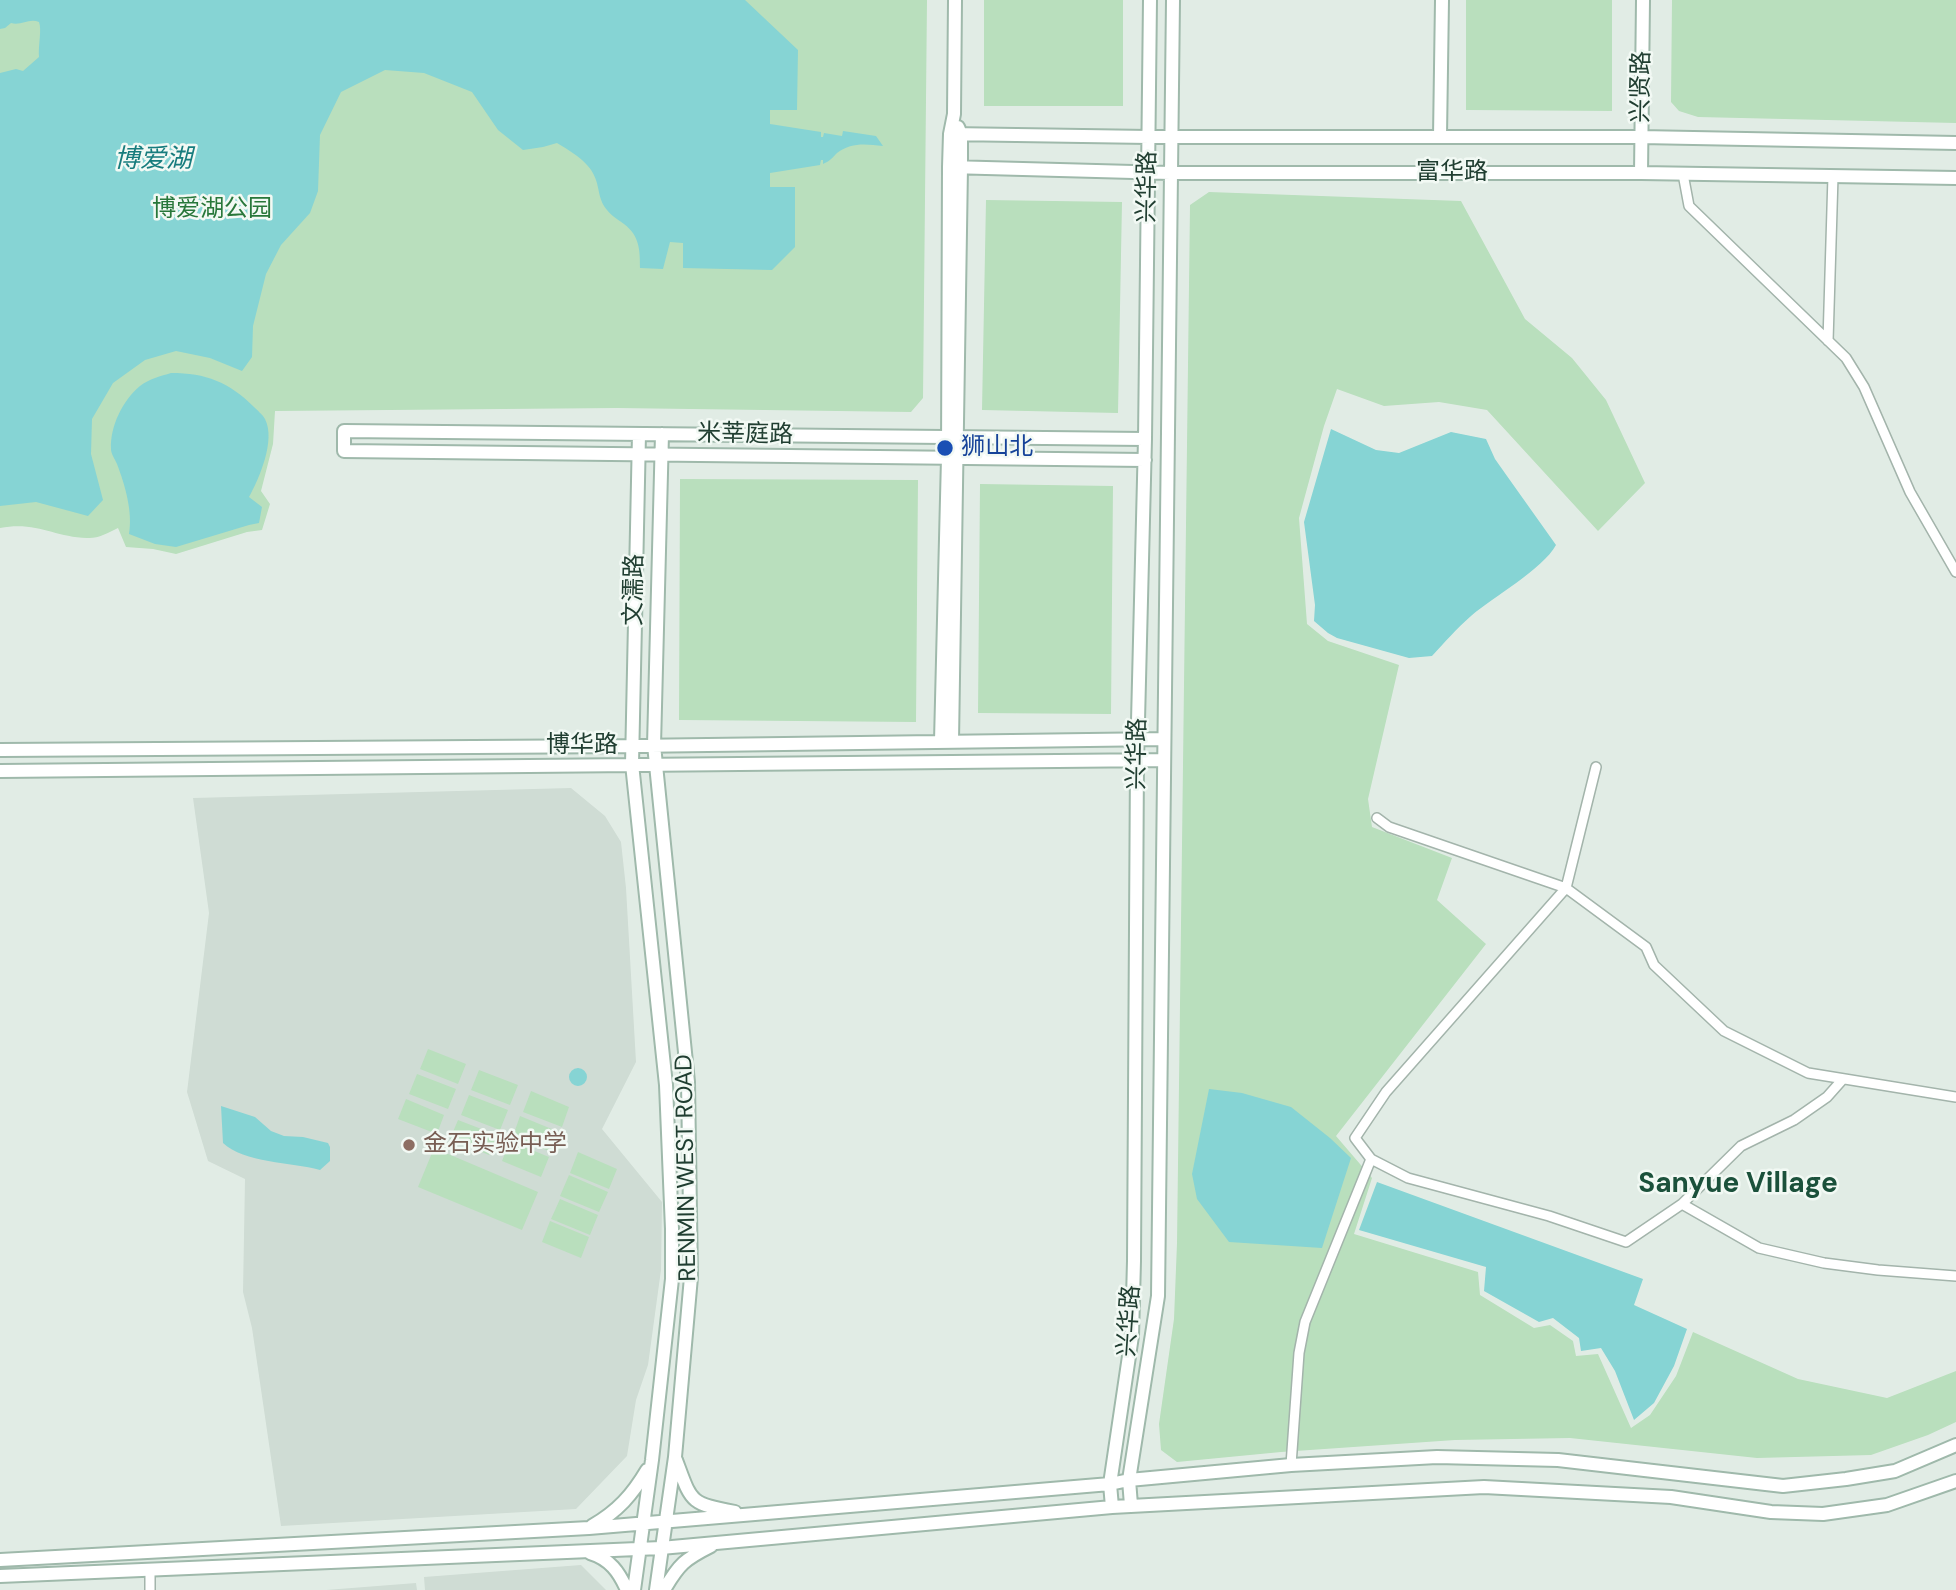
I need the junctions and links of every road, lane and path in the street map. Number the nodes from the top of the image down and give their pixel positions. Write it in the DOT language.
graph roads {
  1 [pos="955,0"];
  2 [pos="1150,0"];
  3 [pos="1173,0"];
  4 [pos="1443,0"];
  5 [pos="1643,0"];
  6 [pos="955,134"];
  7 [pos="1171,136"];
  8 [pos="1440,136"];
  9 [pos="1149,137"];
  10 [pos="1642,137"];
  11 [pos="1956,143"];
  12 [pos="955,167"];
  13 [pos="1148,172"];
  14 [pos="1170,173"];
  15 [pos="1641,173"];
  16 [pos="1684,174"];
  17 [pos="1833,176"];
  18 [pos="1956,178"];
  19 [pos="1828,341"];
  20 [pos="639,434"];
  21 [pos="662,434"];
  22 [pos="952,437"];
  23 [pos="1145,439"];
  24 [pos="638,454"];
  25 [pos="662,455"];
  26 [pos="952,458"];
  27 [pos="1145,460"];
  28 [pos="1956,572"];
  29 [pos="1164,739"];
  30 [pos="1139,740"];
  31 [pos="947,741"];
  32 [pos="654,745"];
  33 [pos="632,746"];
  34 [pos="0,750"];
  35 [pos="1163,760"];
  36 [pos="1138,761"];
  37 [pos="632,764"];
  38 [pos="655,764"];
  39 [pos="1596,767"];
  40 [pos="0,771"];
  41 [pos="1377,818"];
  42 [pos="1566,888"];
  43 [pos="1843,1079"];
  44 [pos="1956,1097"];
  45 [pos="1371,1159"];
  46 [pos="1682,1204"];
  47 [pos="1956,1276"];
  48 [pos="1956,1445"];
  49 [pos="675,1457"];
  50 [pos="652,1460"];
  51 [pos="1291,1465"];
  52 [pos="1129,1480"];
  53 [pos="1956,1481"];
  54 [pos="1110,1484"];
  55 [pos="1130,1506"];
  56 [pos="1112,1507"];
  57 [pos="752,1515"];
  58 [pos="665,1522"];
  59 [pos="643,1524"];
  60 [pos="589,1528"];
  61 [pos="718,1543"];
  62 [pos="662,1548"];
  63 [pos="640,1549"];
  64 [pos="583,1551"];
  65 [pos="0,1560"];
  66 [pos="150,1570"];
  67 [pos="0,1576"];
  68 [pos="150,1590"];
  69 [pos="626,1590"];
  70 [pos="634,1590"];
  71 [pos="656,1590"];
  72 [pos="664,1590"];
  1 -- 6 [label="street"];
  2 -- 9 [label="street, 兴华路"];
  3 -- 7 [label="street, 兴华路"];
  4 -- 8 [label="street"];
  5 -- 10 [label="street, 兴贤路"];
  6 -- 9 [label="street, 富华路"];
  6 -- 12 [label="street"];
  7 -- 8 [label="street, 富华路"];
  7 -- 9 [label="street, 富华路"];
  7 -- 14 [label="street, 兴华路"];
  8 -- 10 [label="street, 富华路"];
  9 -- 13 [label="street, 兴华路"];
  10 -- 11 [label="street, 富华路"];
  10 -- 15 [label="street, 兴贤路"];
  12 -- 13 [label="street, 富华路"];
  12 -- 22 [label="street"];
  13 -- 14 [label="street, 富华路"];
  13 -- 23 [label="street, 兴华路"];
  14 -- 15 [label="street, 富华路"];
  14 -- 29 [label="street, 兴华路"];
  15 -- 16 [label="street, 富华路"];
  16 -- 17 [label="street, 富华路"];
  16 -- 19 [label="street"];
  17 -- 18 [label="street, 富华路"];
  17 -- 19 [label="street"];
  19 -- 28 [label="street"];
  20 -- 21 [label="street, 米莘庭路"];
  20 -- 24 [label="street, 文濡路"];
  20 -- 24 [label="street, 米莘庭路"];
  21 -- 22 [label="street, 米莘庭路"];
  21 -- 25 [label="street, 文濡路"];
  22 -- 23 [label="street, 米莘庭路"];
  22 -- 26 [label="street"];
  23 -- 27 [label="street, 兴华路"];
  24 -- 25 [label="street, 米莘庭路"];
  24 -- 33 [label="street, 文濡路"];
  25 -- 26 [label="street, 米莘庭路"];
  25 -- 32 [label="street, 文濡路"];
  26 -- 27 [label="street, 米莘庭路"];
  26 -- 31 [label="street"];
  27 -- 30 [label="street, 兴华路"];
  29 -- 30 [label="street, 博华路"];
  29 -- 35 [label="street, 兴华路"];
  30 -- 31 [label="street, 博华路"];
  30 -- 36 [label="street, 兴华路"];
  31 -- 32 [label="street, 博华路"];
  32 -- 33 [label="street, 博华路"];
  32 -- 38 [label="street, RENMIN WEST ROAD"];
  33 -- 34 [label="street, 博华路"];
  33 -- 37 [label="street, 文濡路"];
  35 -- 36 [label="street, 博华路"];
  35 -- 52 [label="street, 兴华路"];
  36 -- 38 [label="street, 博华路"];
  36 -- 54 [label="street, 兴华路"];
  37 -- 38 [label="street, 博华路"];
  37 -- 40 [label="street, 博华路"];
  37 -- 50 [label="street, 文濡路"];
  38 -- 49 [label="street, RENMIN WEST ROAD"];
  39 -- 42 [label="street"];
  41 -- 42 [label="street"];
  42 -- 43 [label="street"];
  42 -- 45 [label="street"];
  43 -- 44 [label="street"];
  43 -- 46 [label="street"];
  45 -- 46 [label="street"];
  45 -- 51 [label="street"];
  46 -- 47 [label="street"];
  48 -- 51 [label="street"];
  49 -- 57 [label="street"];
  49 -- 58 [label="street, RENMIN WEST ROAD"];
  50 -- 59 [label="street, 文濡路"];
  50 -- 60 [label="street"];
  51 -- 52 [label="street"];
  52 -- 54 [label="street"];
  52 -- 55 [label="street, 兴华路"];
  53 -- 55 [label="street"];
  54 -- 56 [label="street, 兴华路"];
  54 -- 57 [label="street"];
  55 -- 56 [label="street"];
  56 -- 61 [label="street"];
  57 -- 58 [label="street"];
  58 -- 59 [label="street"];
  58 -- 62 [label="street, RENMIN WEST ROAD"];
  59 -- 60 [label="street"];
  59 -- 63 [label="street, 文濡路"];
  60 -- 65 [label="street"];
  61 -- 62 [label="street"];
  61 -- 72 [label="street"];
  62 -- 63 [label="street"];
  62 -- 71 [label="street, RENMIN WEST ROAD"];
  63 -- 64 [label="street"];
  63 -- 70 [label="street, 文濡路"];
  64 -- 66 [label="street"];
  64 -- 69 [label="street"];
  66 -- 67 [label="street"];
  66 -- 68 [label="street"];
}
